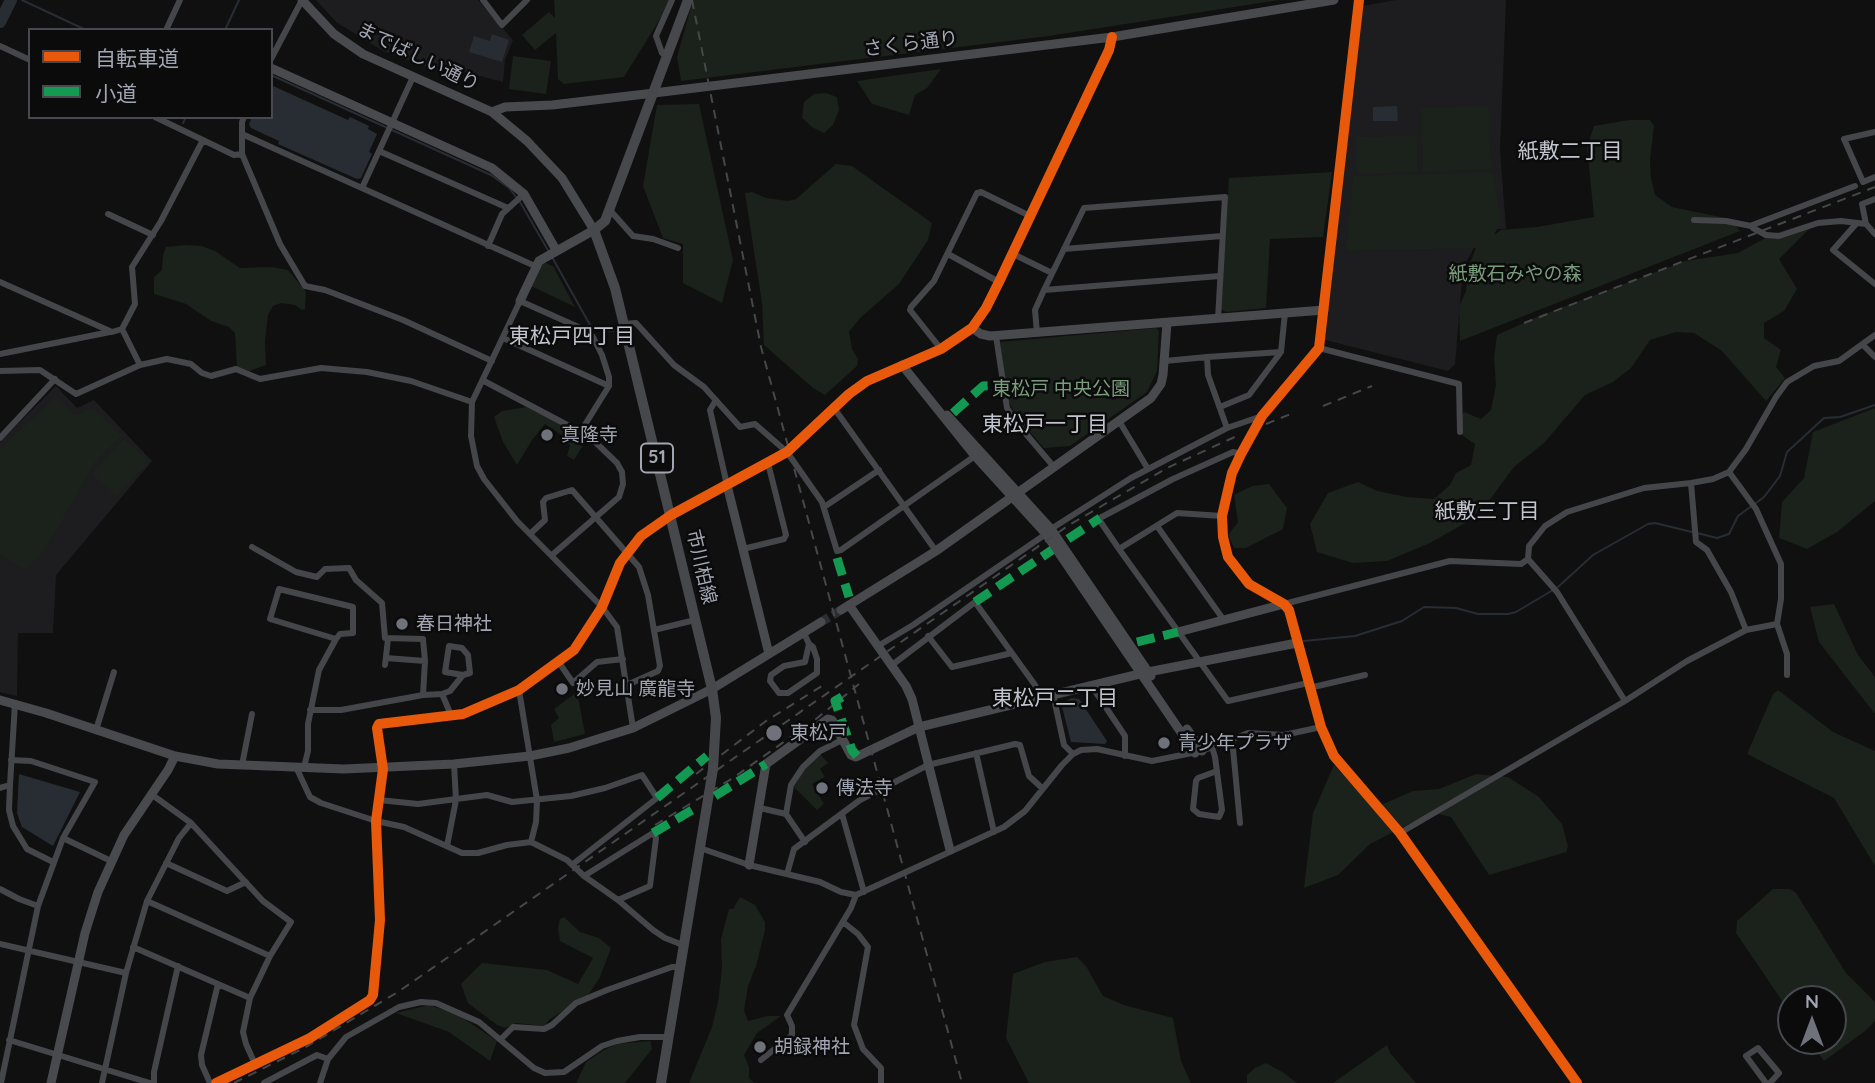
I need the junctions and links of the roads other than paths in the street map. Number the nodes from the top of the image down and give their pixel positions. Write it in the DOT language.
graph roads {
  1 [pos="180,0"];
  2 [pos="302,0"];
  3 [pos="483,0"];
  4 [pos="526,0"];
  5 [pos="673,0"];
  6 [pos="688,0"];
  7 [pos="1334,0"];
  8 [pos="1359,0"];
  9 [pos="167,28"];
  10 [pos="1112,37"];
  11 [pos="0,47"];
  12 [pos="273,55"];
  13 [pos="668,55"];
  14 [pos="28,59"];
  15 [pos="273,69"];
  16 [pos="413,77"];
  17 [pos="654,93"];
  18 [pos="492,112"];
  19 [pos="159,119"];
  20 [pos="244,119"];
  21 [pos="391,127"];
  22 [pos="1875,132"];
  23 [pos="242,134"];
  24 [pos="203,140"];
  25 [pos="379,151"];
  26 [pos="242,154"];
  27 [pos="1875,177"];
  28 [pos="1855,186"];
  29 [pos="362,187"];
  30 [pos="520,197"];
  31 [pos="1875,199"];
  32 [pos="508,208"];
  33 [pos="609,209"];
  34 [pos="108,214"];
  35 [pos="1030,216"];
  36 [pos="1694,220"];
  37 [pos="1856,223"];
  38 [pos="1866,224"];
  39 [pos="1752,227"];
  40 [pos="594,230"];
  41 [pos="1875,234"];
  42 [pos="153,235"];
  43 [pos="1222,236"];
  44 [pos="488,246"];
  45 [pos="678,248"];
  46 [pos="1065,249"];
  47 [pos="552,252"];
  48 [pos="948,254"];
  49 [pos="1013,254"];
  50 [pos="535,266"];
  51 [pos="1052,273"];
  52 [pos="1220,276"];
  53 [pos="0,282"];
  54 [pos="999,282"];
  55 [pos="1875,284"];
  56 [pos="1044,290"];
  57 [pos="520,301"];
  58 [pos="1324,310"];
  59 [pos="1285,313"];
  60 [pos="1218,319"];
  61 [pos="1167,323"];
  62 [pos="624,324"];
  63 [pos="972,328"];
  64 [pos="122,329"];
  65 [pos="111,332"];
  66 [pos="1037,333"];
  67 [pos="1875,335"];
  68 [pos="996,336"];
  69 [pos="503,338"];
  70 [pos="1863,345"];
  71 [pos="1319,348"];
  72 [pos="941,349"];
  73 [pos="1281,352"];
  74 [pos="0,354"];
  75 [pos="1207,357"];
  76 [pos="1875,357"];
  77 [pos="492,361"];
  78 [pos="1165,361"];
  79 [pos="140,365"];
  80 [pos="902,365"];
  81 [pos="0,371"];
  82 [pos="55,379"];
  83 [pos="484,381"];
  84 [pos="609,386"];
  85 [pos="716,400"];
  86 [pos="472,402"];
  87 [pos="933,402"];
  88 [pos="1220,407"];
  89 [pos="834,408"];
  90 [pos="1262,416"];
  91 [pos="1119,421"];
  92 [pos="1227,428"];
  93 [pos="581,431"];
  94 [pos="1460,432"];
  95 [pos="0,438"];
  96 [pos="787,452"];
  97 [pos="1241,454"];
  98 [pos="975,456"];
  99 [pos="768,463"];
  100 [pos="1054,467"];
  101 [pos="1148,468"];
  102 [pos="878,470"];
  103 [pos="1729,472"];
  104 [pos="1691,483"];
  105 [pos="727,485"];
  106 [pos="1016,494"];
  107 [pos="904,506"];
  108 [pos="824,507"];
  109 [pos="671,516"];
  110 [pos="1222,516"];
  111 [pos="597,517"];
  112 [pos="1157,526"];
  113 [pos="1049,531"];
  114 [pos="530,534"];
  115 [pos="252,547"];
  116 [pos="743,549"];
  117 [pos="1119,549"];
  118 [pos="936,551"];
  119 [pos="626,554"];
  120 [pos="552,555"];
  121 [pos="1528,559"];
  122 [pos="1284,604"];
  123 [pos="602,607"];
  124 [pos="1223,619"];
  125 [pos="695,620"];
  126 [pos="821,622"];
  127 [pos="1777,624"];
  128 [pos="654,630"];
  129 [pos="1746,630"];
  130 [pos="1178,632"];
  131 [pos="804,633"];
  132 [pos="928,636"];
  133 [pos="336,639"];
  134 [pos="388,639"];
  135 [pos="1297,643"];
  136 [pos="809,644"];
  137 [pos="878,646"];
  138 [pos="1012,653"];
  139 [pos="769,654"];
  140 [pos="623,659"];
  141 [pos="425,660"];
  142 [pos="558,661"];
  143 [pos="805,662"];
  144 [pos="1199,662"];
  145 [pos="892,665"];
  146 [pos="818,668"];
  147 [pos="114,672"];
  148 [pos="1145,673"];
  149 [pos="463,675"];
  150 [pos="1365,675"];
  151 [pos="1787,675"];
  152 [pos="627,685"];
  153 [pos="1091,685"];
  154 [pos="1309,685"];
  155 [pos="712,689"];
  156 [pos="519,690"];
  157 [pos="442,694"];
  158 [pos="1053,694"];
  159 [pos="422,695"];
  160 [pos="1041,697"];
  161 [pos="0,700"];
  162 [pos="1625,701"];
  163 [pos="15,702"];
  164 [pos="310,710"];
  165 [pos="252,714"];
  166 [pos="452,715"];
  167 [pos="919,727"];
  168 [pos="1321,727"];
  169 [pos="633,728"];
  170 [pos="96,730"];
  171 [pos="1232,738"];
  172 [pos="842,740"];
  173 [pos="1212,747"];
  174 [pos="1199,752"];
  175 [pos="976,753"];
  176 [pos="1073,754"];
  177 [pos="530,756"];
  178 [pos="1125,756"];
  179 [pos="175,757"];
  180 [pos="11,760"];
  181 [pos="454,764"];
  182 [pos="242,765"];
  183 [pos="928,765"];
  184 [pos="300,767"];
  185 [pos="383,769"];
  186 [pos="1217,771"];
  187 [pos="10,785"];
  188 [pos="0,788"];
  189 [pos="1042,788"];
  190 [pos="151,794"];
  191 [pos="379,800"];
  192 [pos="456,800"];
  193 [pos="537,800"];
  194 [pos="760,808"];
  195 [pos="786,814"];
  196 [pos="842,814"];
  197 [pos="376,821"];
  198 [pos="191,823"];
  199 [pos="1240,823"];
  200 [pos="995,832"];
  201 [pos="1400,833"];
  202 [pos="64,838"];
  203 [pos="531,842"];
  204 [pos="805,842"];
  205 [pos="447,846"];
  206 [pos="700,848"];
  207 [pos="950,850"];
  208 [pos="111,861"];
  209 [pos="53,862"];
  210 [pos="166,863"];
  211 [pos="573,864"];
  212 [pos="749,865"];
  213 [pos="787,874"];
  214 [pos="584,876"];
  215 [pos="246,882"];
  216 [pos="0,889"];
  217 [pos="864,892"];
  218 [pos="856,895"];
  219 [pos="618,900"];
  220 [pos="147,901"];
  221 [pos="38,905"];
  222 [pos="843,922"];
  223 [pos="0,944"];
  224 [pos="683,945"];
  225 [pos="133,947"];
  226 [pos="28,951"];
  227 [pos="270,957"];
  228 [pos="79,962"];
  229 [pos="178,966"];
  230 [pos="680,967"];
  231 [pos="126,973"];
  232 [pos="218,984"];
  233 [pos="250,998"];
  234 [pos="668,1037"];
  235 [pos="501,1039"];
  236 [pos="9,1040"];
  237 [pos="58,1055"];
  238 [pos="328,1059"];
  239 [pos="761,1060"];
  240 [pos="256,1064"];
  241 [pos="106,1070"];
  242 [pos="0,1082"];
  243 [pos="51,1083"];
  244 [pos="102,1083"];
  245 [pos="152,1083"];
  246 [pos="210,1083"];
  247 [pos="216,1083"];
  248 [pos="264,1083"];
  249 [pos="320,1083"];
  250 [pos="661,1083"];
  251 [pos="880,1083"];
  252 [pos="1577,1083"];
  253 [pos="1768,1083"];
  1 -- 9 [label="street"];
  2 -- 12 [label="street"];
  2 -- 16 [label="street, までばしい通り"];
  3 -- 4 [label="street"];
  5 -- 13 [label="street"];
  6 -- 13 [label="main road"];
  7 -- 10 [label="street, さくら通り"];
  8 -- 58 [label="street"];
  10 -- 17 [label="street, さくら通り"];
  10 -- 35 [label="street"];
  11 -- 14 [label="street"];
  13 -- 17 [label="main road"];
  15 -- 21 [label="street"];
  16 -- 18 [label="street, までばしい通り"];
  16 -- 21 [label="street"];
  17 -- 18 [label="street, さくら通り"];
  17 -- 33 [label="main road"];
  18 -- 40 [label="street, までばしい通り"];
  19 -- 24 [label="street"];
  20 -- 23 [label="street"];
  21 -- 25 [label="street"];
  21 -- 30 [label="street"];
  22 -- 27 [label="street"];
  23 -- 26 [label="street"];
  23 -- 29 [label="street"];
  24 -- 26 [label="street"];
  24 -- 42 [label="street"];
  25 -- 29 [label="street"];
  25 -- 32 [label="street"];
  26 -- 77 [label="street"];
  28 -- 39 [label="street"];
  29 -- 44 [label="street"];
  30 -- 32 [label="street"];
  30 -- 47 [label="street"];
  31 -- 38 [label="street"];
  32 -- 44 [label="street"];
  33 -- 40 [label="main road"];
  33 -- 45 [label="street"];
  34 -- 42 [label="street"];
  35 -- 48 [label="street"];
  35 -- 49 [label="street"];
  36 -- 39 [label="street"];
  37 -- 38 [label="street"];
  37 -- 39 [label="street, bridge"];
  37 -- 55 [label="street"];
  38 -- 41 [label="street"];
  40 -- 47 [label="street"];
  40 -- 62 [label="main road, 市川柏線 / 51"];
  42 -- 64 [label="street"];
  43 -- 46 [label="street"];
  43 -- 46 [label="street"];
  43 -- 52 [label="street"];
  44 -- 50 [label="street"];
  46 -- 51 [label="street"];
  47 -- 50 [label="street"];
  48 -- 54 [label="street"];
  48 -- 72 [label="street"];
  49 -- 51 [label="street"];
  49 -- 54 [label="street"];
  50 -- 57 [label="street"];
  51 -- 56 [label="street"];
  52 -- 56 [label="street"];
  52 -- 60 [label="street"];
  53 -- 65 [label="street"];
  54 -- 63 [label="street"];
  56 -- 66 [label="street"];
  57 -- 69 [label="street"];
  57 -- 84 [label="street"];
  58 -- 59 [label="street"];
  58 -- 71 [label="street"];
  59 -- 60 [label="street"];
  59 -- 73 [label="street"];
  60 -- 61 [label="street"];
  61 -- 66 [label="street"];
  61 -- 78 [label="street"];
  62 -- 85 [label="street"];
  62 -- 109 [label="main road, 市川柏線 / 51"];
  63 -- 68 [label="street"];
  63 -- 72 [label="street"];
  64 -- 65 [label="street"];
  64 -- 79 [label="street"];
  65 -- 74 [label="street"];
  66 -- 68 [label="street"];
  67 -- 70 [label="street"];
  68 -- 100 [label="street"];
  69 -- 77 [label="street"];
  69 -- 84 [label="street"];
  70 -- 76 [label="street"];
  70 -- 103 [label="street"];
  71 -- 90 [label="street"];
  71 -- 94 [label="street"];
  72 -- 80 [label="street"];
  73 -- 75 [label="street"];
  73 -- 88 [label="street"];
  75 -- 78 [label="street"];
  75 -- 88 [label="street"];
  77 -- 83 [label="street"];
  78 -- 91 [label="street"];
  79 -- 82 [label="street"];
  79 -- 86 [label="street"];
  80 -- 87 [label="street"];
  80 -- 89 [label="street"];
  81 -- 82 [label="street"];
  82 -- 95 [label="street"];
  83 -- 86 [label="street"];
  83 -- 93 [label="street"];
  84 -- 93 [label="street"];
  85 -- 96 [label="street"];
  85 -- 105 [label="street"];
  86 -- 114 [label="street"];
  87 -- 98 [label="street"];
  87 -- 106 [label="street"];
  88 -- 92 [label="street"];
  89 -- 96 [label="street"];
  89 -- 102 [label="street"];
  90 -- 92 [label="street"];
  90 -- 97 [label="street"];
  91 -- 100 [label="street"];
  91 -- 101 [label="street"];
  92 -- 101 [label="street"];
  93 -- 111 [label="street"];
  96 -- 99 [label="street"];
  96 -- 108 [label="street"];
  97 -- 110 [label="street"];
  97 -- 117 [label="street"];
  98 -- 106 [label="street"];
  98 -- 107 [label="street"];
  99 -- 105 [label="street"];
  99 -- 116 [label="street"];
  100 -- 106 [label="street"];
  101 -- 113 [label="street"];
  102 -- 107 [label="street"];
  102 -- 108 [label="street"];
  103 -- 104 [label="street"];
  103 -- 127 [label="street"];
  104 -- 121 [label="street"];
  104 -- 129 [label="street"];
  105 -- 109 [label="street"];
  105 -- 116 [label="street"];
  106 -- 113 [label="street"];
  106 -- 118 [label="street"];
  107 -- 108 [label="street"];
  107 -- 118 [label="street"];
  109 -- 119 [label="street"];
  109 -- 125 [label="main road, 市川柏線 / 51"];
  110 -- 112 [label="street"];
  110 -- 122 [label="street"];
  111 -- 114 [label="street"];
  111 -- 119 [label="street"];
  111 -- 120 [label="street"];
  112 -- 117 [label="street"];
  112 -- 124 [label="street"];
  113 -- 137 [label="street"];
  113 -- 148 [label="street"];
  114 -- 120 [label="street"];
  115 -- 134 [label="street"];
  116 -- 139 [label="street"];
  117 -- 130 [label="street"];
  118 -- 137 [label="street"];
  119 -- 123 [label="street"];
  119 -- 128 [label="street"];
  120 -- 123 [label="street"];
  121 -- 122 [label="street"];
  121 -- 162 [label="street"];
  122 -- 124 [label="street"];
  122 -- 135 [label="street"];
  123 -- 140 [label="street"];
  123 -- 142 [label="street"];
  124 -- 130 [label="street"];
  125 -- 128 [label="street"];
  125 -- 155 [label="main road, 市川柏線 / 51"];
  126 -- 131 [label="street"];
  127 -- 129 [label="street"];
  127 -- 151 [label="street"];
  128 -- 152 [label="street"];
  129 -- 162 [label="street"];
  130 -- 144 [label="street"];
  131 -- 136 [label="street"];
  131 -- 139 [label="street"];
  132 -- 138 [label="street"];
  132 -- 138 [label="street"];
  132 -- 145 [label="street"];
  133 -- 133 [label="street"];
  133 -- 164 [label="street"];
  134 -- 141 [label="street"];
  134 -- 141 [label="street"];
  135 -- 144 [label="street"];
  135 -- 154 [label="street"];
  136 -- 143 [label="street"];
  136 -- 146 [label="street"];
  137 -- 145 [label="street"];
  138 -- 160 [label="street"];
  139 -- 155 [label="street"];
  140 -- 142 [label="street"];
  140 -- 152 [label="street"];
  141 -- 159 [label="street"];
  142 -- 156 [label="street"];
  143 -- 146 [label="street"];
  143 -- 146 [label="street"];
  144 -- 148 [label="street"];
  144 -- 154 [label="street"];
  145 -- 167 [label="street"];
  147 -- 170 [label="street"];
  148 -- 153 [label="street"];
  148 -- 174 [label="street"];
  149 -- 149 [label="street"];
  149 -- 157 [label="street"];
  150 -- 154 [label="street"];
  152 -- 169 [label="street"];
  153 -- 158 [label="street"];
  153 -- 178 [label="street"];
  154 -- 168 [label="street"];
  155 -- 169 [label="street"];
  155 -- 206 [label="main road, 市川柏線 / 51"];
  156 -- 166 [label="street"];
  156 -- 177 [label="street"];
  157 -- 159 [label="street"];
  157 -- 166 [label="street"];
  158 -- 160 [label="street"];
  158 -- 176 [label="street"];
  159 -- 164 [label="street"];
  160 -- 167 [label="street"];
  161 -- 163 [label="street"];
  162 -- 201 [label="street"];
  163 -- 170 [label="street"];
  163 -- 180 [label="street"];
  164 -- 184 [label="street"];
  165 -- 182 [label="street"];
  166 -- 185 [label="street"];
  167 -- 172 [label="street"];
  167 -- 183 [label="street"];
  168 -- 171 [label="street"];
  168 -- 201 [label="street"];
  169 -- 177 [label="street"];
  170 -- 179 [label="street"];
  171 -- 173 [label="street"];
  171 -- 199 [label="street"];
  172 -- 194 [label="street"];
  172 -- 195 [label="street"];
  173 -- 174 [label="street"];
  173 -- 186 [label="street"];
  174 -- 178 [label="street"];
  175 -- 183 [label="street"];
  175 -- 189 [label="street"];
  175 -- 200 [label="street"];
  176 -- 178 [label="street"];
  176 -- 189 [label="street"];
  177 -- 181 [label="street"];
  177 -- 193 [label="street"];
  179 -- 182 [label="street"];
  179 -- 190 [label="street"];
  180 -- 187 [label="street"];
  180 -- 202 [label="street"];
  181 -- 185 [label="street"];
  181 -- 192 [label="street"];
  182 -- 184 [label="street"];
  183 -- 196 [label="street"];
  183 -- 207 [label="street"];
  184 -- 185 [label="street"];
  184 -- 197 [label="street"];
  185 -- 191 [label="street"];
  186 -- 186 [label="street"];
  187 -- 188 [label="street"];
  187 -- 209 [label="street"];
  189 -- 200 [label="street"];
  190 -- 198 [label="street"];
  190 -- 208 [label="street"];
  191 -- 192 [label="street"];
  191 -- 197 [label="street"];
  192 -- 193 [label="street"];
  192 -- 205 [label="street"];
  193 -- 203 [label="street"];
  193 -- 211 [label="street"];
  194 -- 195 [label="street"];
  194 -- 212 [label="street"];
  195 -- 204 [label="street"];
  196 -- 204 [label="street"];
  196 -- 217 [label="street"];
  197 -- 205 [label="street"];
  197 -- 240 [label="street"];
  198 -- 210 [label="street"];
  198 -- 215 [label="street"];
  200 -- 207 [label="street"];
  201 -- 252 [label="street"];
  202 -- 208 [label="street"];
  202 -- 209 [label="street"];
  203 -- 205 [label="street"];
  203 -- 211 [label="street"];
  204 -- 213 [label="street"];
  206 -- 212 [label="street"];
  206 -- 224 [label="main road, 市川柏線 / 51"];
  207 -- 217 [label="street"];
  208 -- 228 [label="street"];
  209 -- 221 [label="street"];
  210 -- 215 [label="street"];
  210 -- 220 [label="street"];
  211 -- 214 [label="street"];
  212 -- 213 [label="street"];
  213 -- 218 [label="street"];
  214 -- 219 [label="street"];
  214 -- 219 [label="street"];
  215 -- 227 [label="street"];
  216 -- 221 [label="street"];
  217 -- 218 [label="street"];
  218 -- 222 [label="street"];
  219 -- 224 [label="street"];
  220 -- 225 [label="street"];
  220 -- 227 [label="street"];
  221 -- 226 [label="street"];
  222 -- 239 [label="street"];
  222 -- 251 [label="street"];
  223 -- 226 [label="street"];
  224 -- 230 [label="main road, 市川柏線 / 51"];
  225 -- 229 [label="street"];
  225 -- 231 [label="street"];
  226 -- 228 [label="street"];
  226 -- 236 [label="street"];
  227 -- 233 [label="street"];
  228 -- 231 [label="street"];
  228 -- 237 [label="street"];
  229 -- 232 [label="street"];
  229 -- 245 [label="street"];
  230 -- 234 [label="main road, 市川柏線 / 51"];
  230 -- 235 [label="street"];
  231 -- 241 [label="street"];
  232 -- 233 [label="street"];
  232 -- 246 [label="street"];
  233 -- 240 [label="street"];
  234 -- 235 [label="street"];
  234 -- 250 [label="main road, 市川柏線 / 51"];
  235 -- 238 [label="street"];
  236 -- 237 [label="street"];
  236 -- 242 [label="street"];
  237 -- 241 [label="street"];
  237 -- 243 [label="street"];
  238 -- 248 [label="street"];
  238 -- 249 [label="street"];
  240 -- 247 [label="street"];
  241 -- 244 [label="street"];
  241 -- 245 [label="street"];
  253 -- 253 [label="street"];
}
